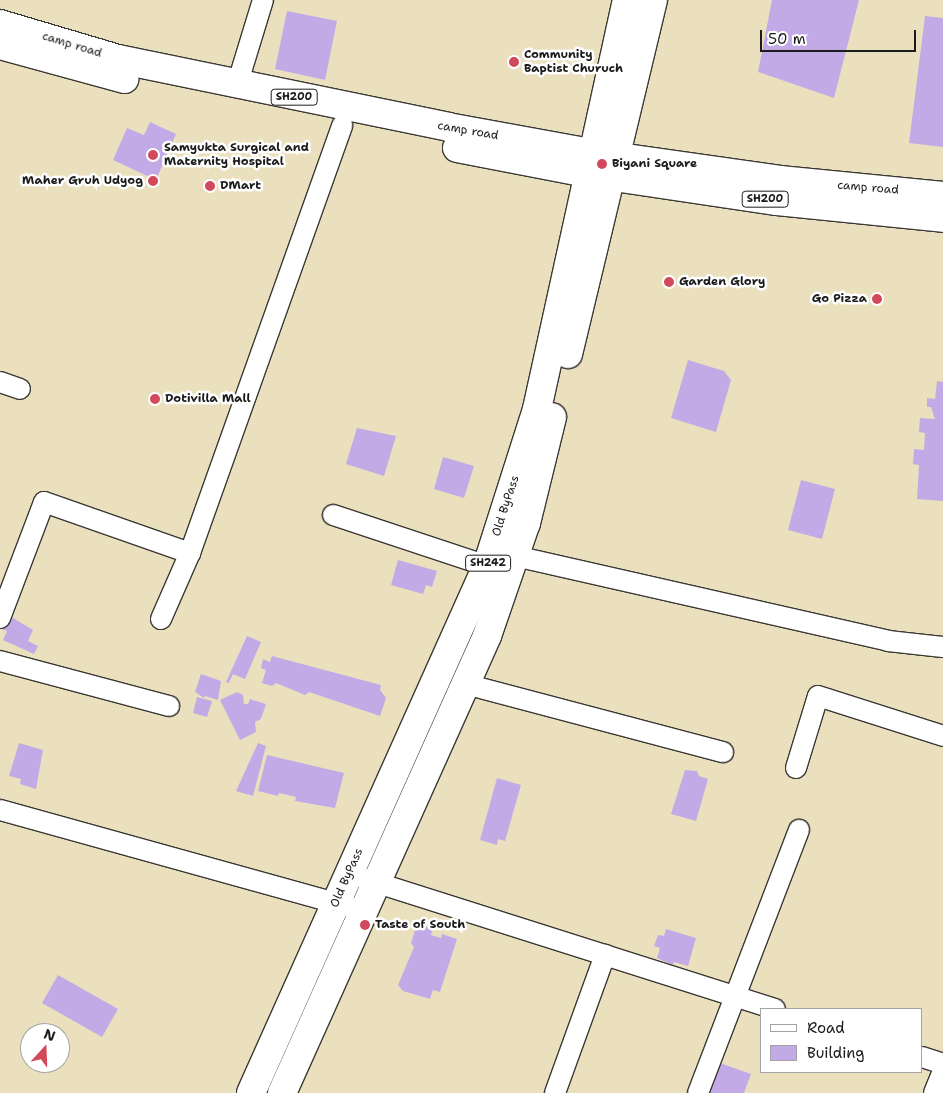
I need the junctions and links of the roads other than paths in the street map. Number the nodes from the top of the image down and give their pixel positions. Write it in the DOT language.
graph roads {
  1 [pos="263,0"];
  2 [pos="627,0"];
  3 [pos="652,0"];
  4 [pos="0,24"];
  5 [pos="0,46"];
  6 [pos="237,85"];
  7 [pos="342,125"];
  8 [pos="602,165"];
  9 [pos="943,196"];
  10 [pos="943,218"];
  11 [pos="0,382"];
  12 [pos="20,389"];
  13 [pos="333,515"];
  14 [pos="190,553"];
  15 [pos="515,556"];
  16 [pos="487,566"];
  17 [pos="0,618"];
  18 [pos="161,619"];
  19 [pos="943,647"];
  20 [pos="0,661"];
  21 [pos="465,684"];
  22 [pos="169,706"];
  23 [pos="943,736"];
  24 [pos="722,752"];
  25 [pos="796,768"];
  26 [pos="0,810"];
  27 [pos="799,830"];
  28 [pos="349,873"];
  29 [pos="376,883"];
  30 [pos="336,903"];
  31 [pos="363,912"];
  32 [pos="605,955"];
  33 [pos="734,996"];
  34 [pos="772,1008"];
  35 [pos="923,1057"];
  36 [pos="943,1064"];
  37 [pos="943,1071"];
  38 [pos="251,1093"];
  39 [pos="282,1093"];
  40 [pos="554,1093"];
  41 [pos="698,1093"];
  42 [pos="934,1093"];
  1 -- 6 [label="street"];
  2 -- 8 [label="main road, Old ByPass / SH242"];
  3 -- 8 [label="main road"];
  4 -- 6 [label="main road, camp road / SH200"];
  5 -- 7 [label="main road, camp road / SH200"];
  6 -- 8 [label="main road, camp road / SH200"];
  7 -- 8 [label="main road, camp road / SH200"];
  7 -- 14 [label="street"];
  8 -- 9 [label="main road, camp road / SH200"];
  8 -- 10 [label="main road, camp road / SH200"];
  8 -- 15 [label="main road"];
  8 -- 16 [label="main road, Old ByPass / SH242"];
  11 -- 12 [label="street"];
  13 -- 16 [label="street"];
  14 -- 17 [label="street"];
  14 -- 18 [label="street"];
  15 -- 19 [label="street"];
  15 -- 21 [label="main road"];
  16 -- 28 [label="main road, Old ByPass / SH242"];
  20 -- 22 [label="street"];
  21 -- 24 [label="street"];
  21 -- 29 [label="main road"];
  23 -- 25 [label="street"];
  26 -- 30 [label="street"];
  27 -- 33 [label="street"];
  28 -- 29 [label="street"];
  28 -- 30 [label="main road, Old ByPass / SH242"];
  29 -- 31 [label="main road"];
  29 -- 32 [label="street"];
  30 -- 31 [label="street"];
  30 -- 38 [label="main road, Old ByPass / SH242"];
  31 -- 39 [label="main road"];
  32 -- 33 [label="street"];
  32 -- 40 [label="street"];
  33 -- 34 [label="street"];
  33 -- 41 [label="street"];
  35 -- 36 [label="street"];
  37 -- 42 [label="street"];
}
